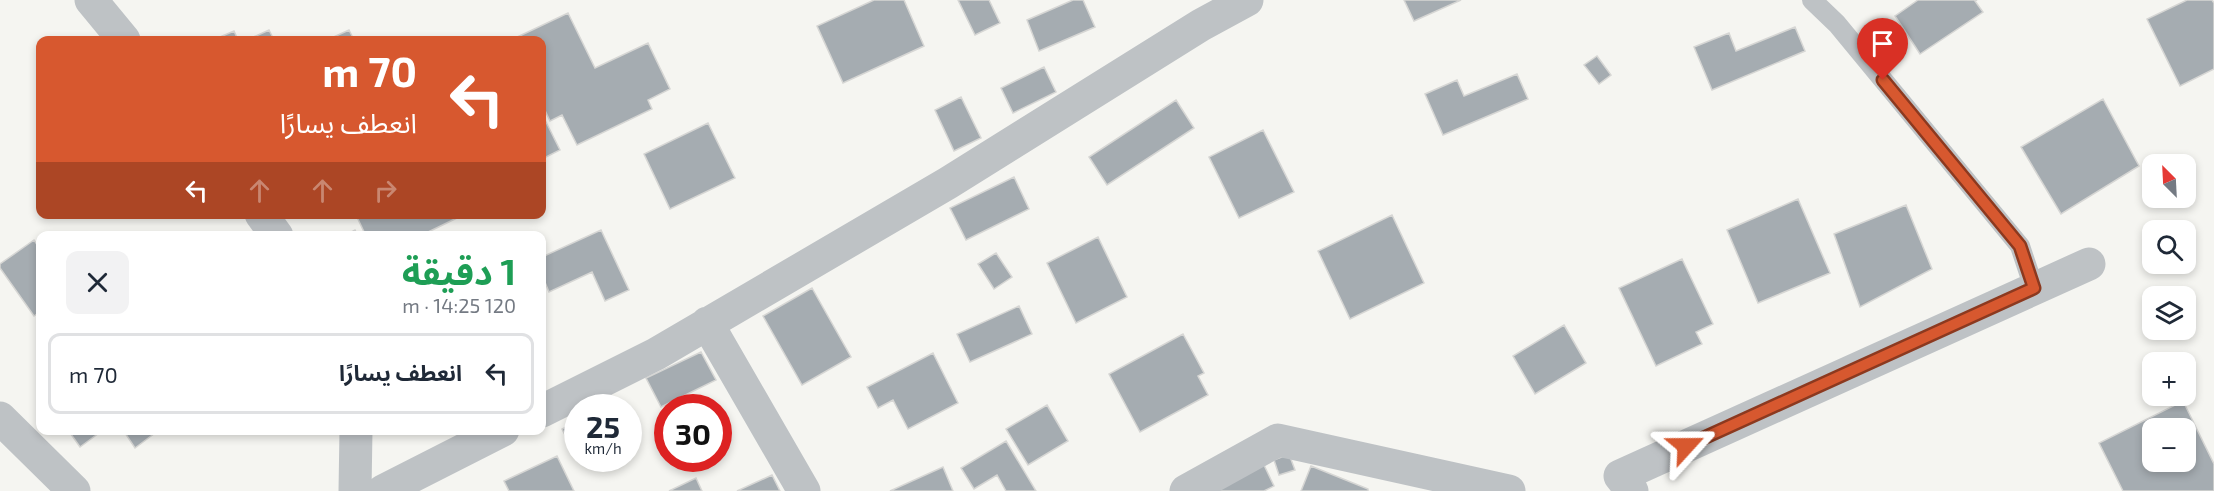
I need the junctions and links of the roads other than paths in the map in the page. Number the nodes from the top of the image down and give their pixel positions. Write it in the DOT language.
graph roads {
  1 [pos="91,0"];
  2 [pos="1247,0"];
  3 [pos="1812,0"];
  4 [pos="121,36"];
  5 [pos="2089,264"];
  6 [pos="2034,288"];
  7 [pos="707,323"];
  8 [pos="546,409"];
  9 [pos="0,418"];
  10 [pos="356,435"];
  11 [pos="493,435"];
  12 [pos="74,491"];
  13 [pos="355,491"];
  14 [pos="383,491"];
  15 [pos="804,491"];
  16 [pos="1186,491"];
  17 [pos="1509,491"];
  18 [pos="1632,491"];
  1 -- 4 [label="street"];
  2 -- 7 [label="street"];
  3 -- 6 [label="lane"];
  5 -- 6 [label="street"];
  6 -- 18 [label="street"];
  7 -- 8 [label="street"];
  7 -- 15 [label="street"];
  9 -- 12 [label="street"];
  10 -- 13 [label="street"];
  11 -- 14 [label="street"];
  16 -- 17 [label="street"];
}
